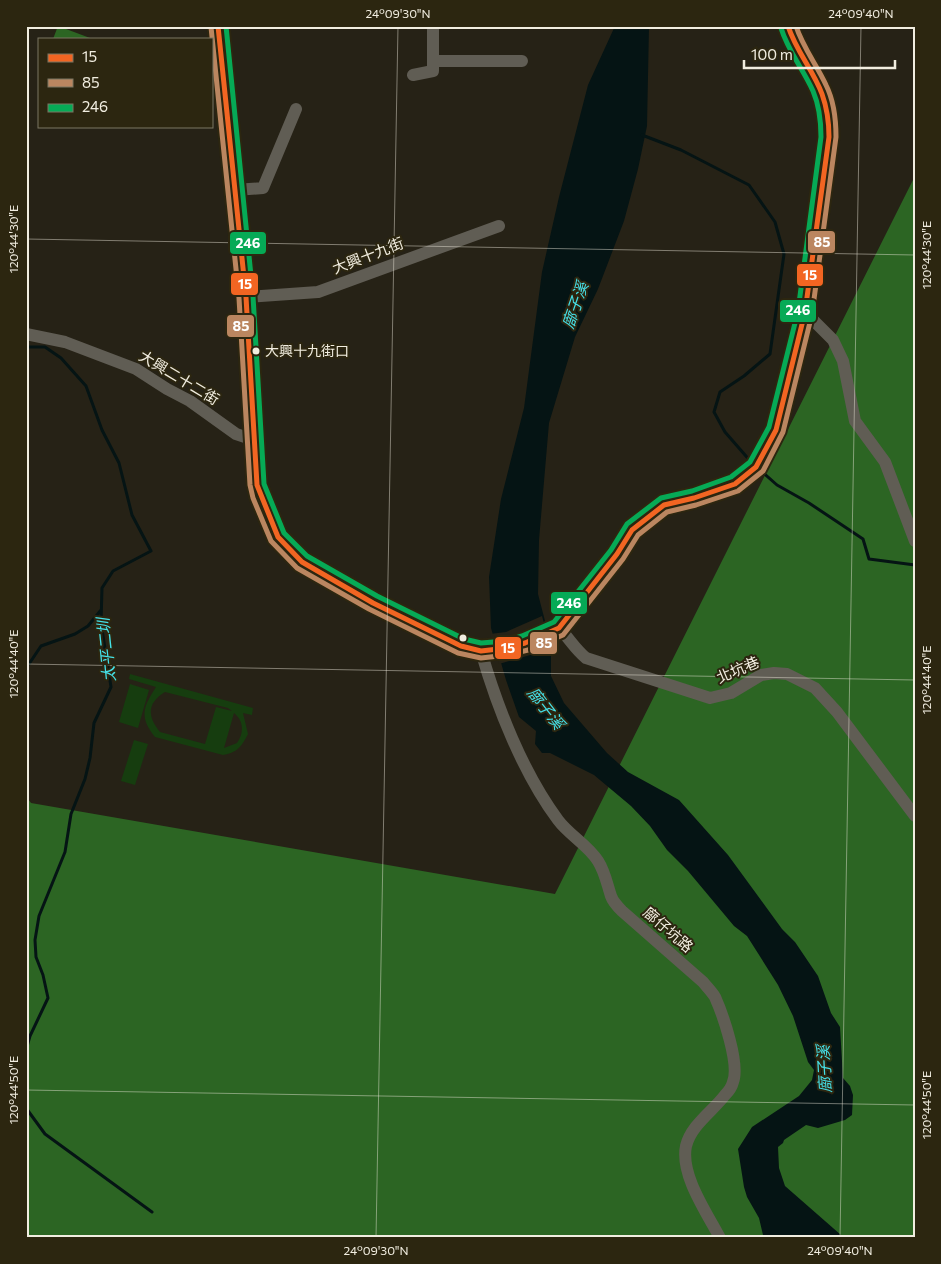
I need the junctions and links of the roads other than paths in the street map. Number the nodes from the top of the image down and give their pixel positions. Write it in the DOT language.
graph roads {
  1 [pos="218,26"];
  2 [pos="433,26"];
  3 [pos="788,26"];
  4 [pos="434,61"];
  5 [pos="522,61"];
  6 [pos="413,75"];
  7 [pos="296,109"];
  8 [pos="235,190"];
  9 [pos="499,226"];
  10 [pos="246,297"];
  11 [pos="805,312"];
  12 [pos="26,334"];
  13 [pos="254,440"];
  14 [pos="915,541"];
  15 [pos="556,629"];
  16 [pos="485,650"];
  17 [pos="915,816"];
  18 [pos="720,1238"];
  1 -- 8 [label="main road"];
  2 -- 4 [label="street"];
  3 -- 11 [label="main road"];
  4 -- 5 [label="street"];
  4 -- 6 [label="street"];
  7 -- 8 [label="street"];
  8 -- 10 [label="main road"];
  9 -- 10 [label="street, 大興十九街"];
  10 -- 13 [label="main road"];
  11 -- 14 [label="street"];
  11 -- 15 [label="main road"];
  12 -- 13 [label="street, 大興二十二街"];
  13 -- 16 [label="main road"];
  15 -- 16 [label="main road"];
  15 -- 17 [label="street, 北坑巷"];
  16 -- 18 [label="street, 廍仔坑路"];
}
